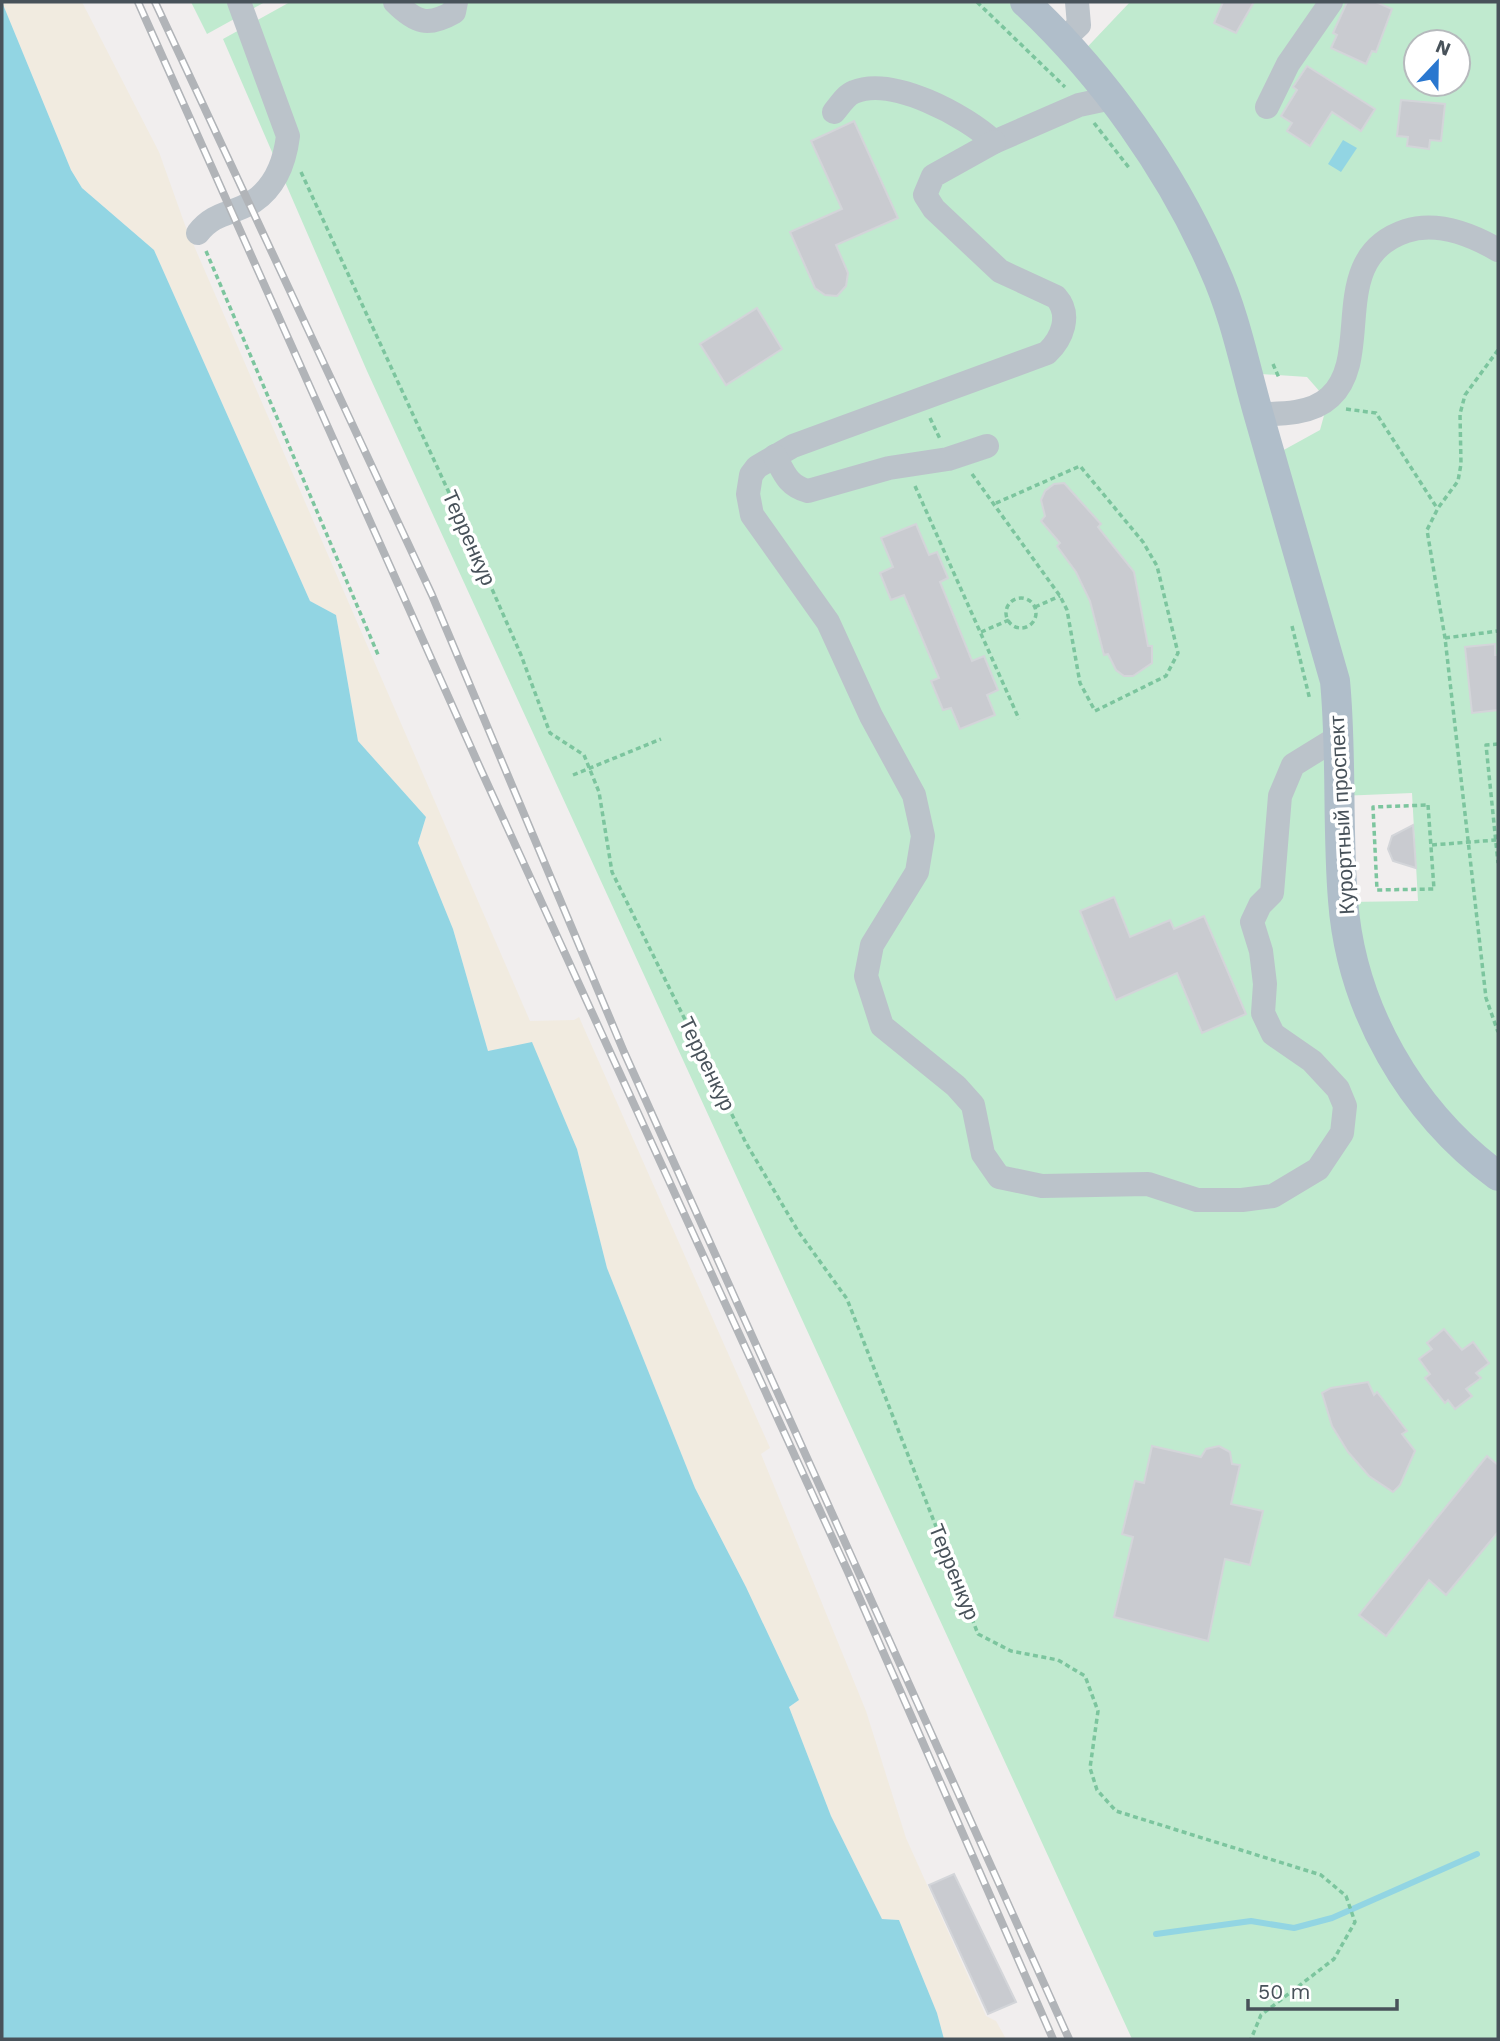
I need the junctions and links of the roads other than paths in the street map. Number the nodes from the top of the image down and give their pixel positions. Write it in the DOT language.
graph roads {
  1 [pos="239,2"];
  2 [pos="395,2"];
  3 [pos="456,2"];
  4 [pos="1025,2"];
  5 [pos="1077,2"];
  6 [pos="1331,2"];
  7 [pos="1062,41"];
  8 [pos="1112,98"];
  9 [pos="1267,107"];
  10 [pos="834,112"];
  11 [pos="993,142"];
  12 [pos="198,233"];
  13 [pos="1498,250"];
  14 [pos="1259,414"];
  15 [pos="988,446"];
  16 [pos="775,456"];
  17 [pos="1340,736"];
  18 [pos="1498,1176"];
  1 -- 12 [label="street"];
  2 -- 3 [label="street"];
  4 -- 7 [label="main road, Курортный проспект"];
  5 -- 7 [label="street"];
  6 -- 9 [label="street"];
  7 -- 8 [label="main road, Курортный проспект"];
  8 -- 11 [label="street"];
  8 -- 14 [label="main road, Курортный проспект"];
  10 -- 11 [label="street"];
  11 -- 16 [label="street"];
  13 -- 14 [label="street"];
  14 -- 17 [label="main road, Курортный проспект"];
  15 -- 16 [label="street"];
  16 -- 17 [label="street"];
  17 -- 18 [label="main road, Курортный проспект"];
}
